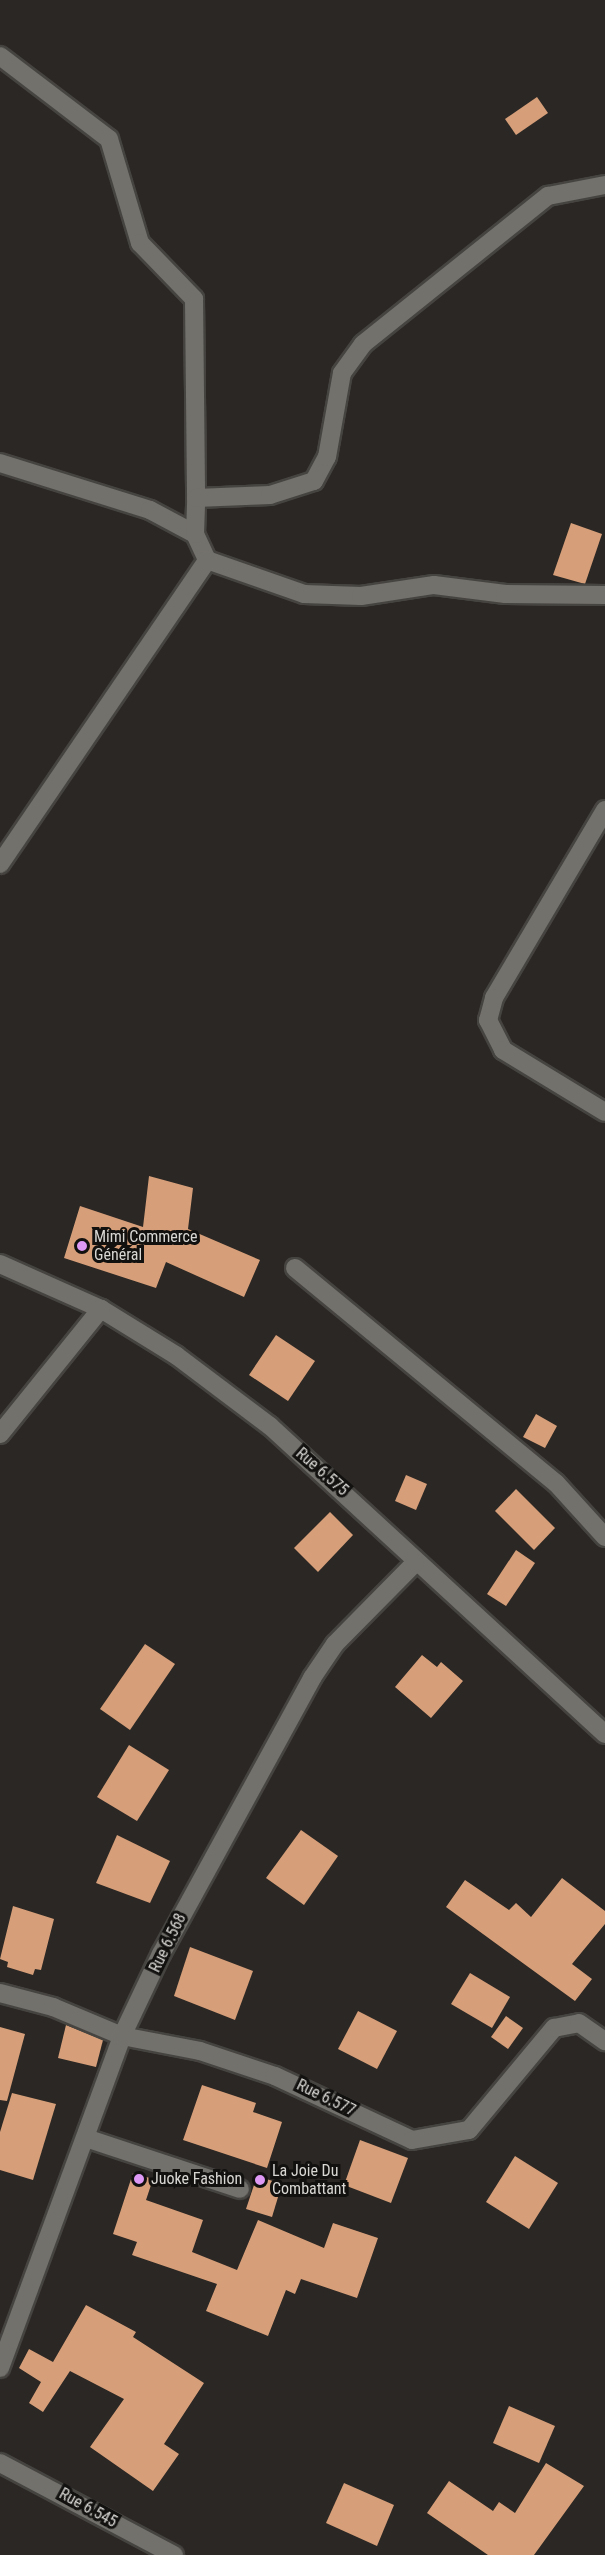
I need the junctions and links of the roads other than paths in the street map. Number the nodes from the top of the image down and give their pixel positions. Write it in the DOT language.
graph roads {
  1 [pos="0,56"];
  2 [pos="605,185"];
  3 [pos="0,463"];
  4 [pos="196,498"];
  5 [pos="195,534"];
  6 [pos="207,560"];
  7 [pos="605,595"];
  8 [pos="605,810"];
  9 [pos="0,864"];
  10 [pos="605,1112"];
  11 [pos="0,1264"];
  12 [pos="295,1268"];
  13 [pos="100,1309"];
  14 [pos="0,1434"];
  15 [pos="605,1537"];
  16 [pos="415,1563"];
  17 [pos="605,1734"];
  18 [pos="0,1993"];
  19 [pos="122,2036"];
  20 [pos="605,2041"];
  21 [pos="86,2138"];
  22 [pos="240,2189"];
  23 [pos="0,2368"];
  24 [pos="0,2463"];
  25 [pos="174,2555"];
  1 -- 4 [label="street"];
  2 -- 4 [label="street"];
  3 -- 5 [label="street"];
  4 -- 5 [label="street"];
  5 -- 6 [label="street"];
  6 -- 7 [label="street"];
  6 -- 9 [label="street"];
  8 -- 10 [label="street"];
  11 -- 13 [label="street, Rue 6.575"];
  12 -- 15 [label="street"];
  13 -- 14 [label="street"];
  13 -- 16 [label="street, Rue 6.575"];
  16 -- 17 [label="street, Rue 6.575"];
  16 -- 19 [label="street, Rue 6.568"];
  18 -- 19 [label="street, Rue 6.577"];
  19 -- 20 [label="street, Rue 6.577"];
  19 -- 21 [label="street, Rue 6.568"];
  21 -- 22 [label="street"];
  21 -- 23 [label="street, Rue 6.568"];
  24 -- 25 [label="street, Rue 6.545"];
}
